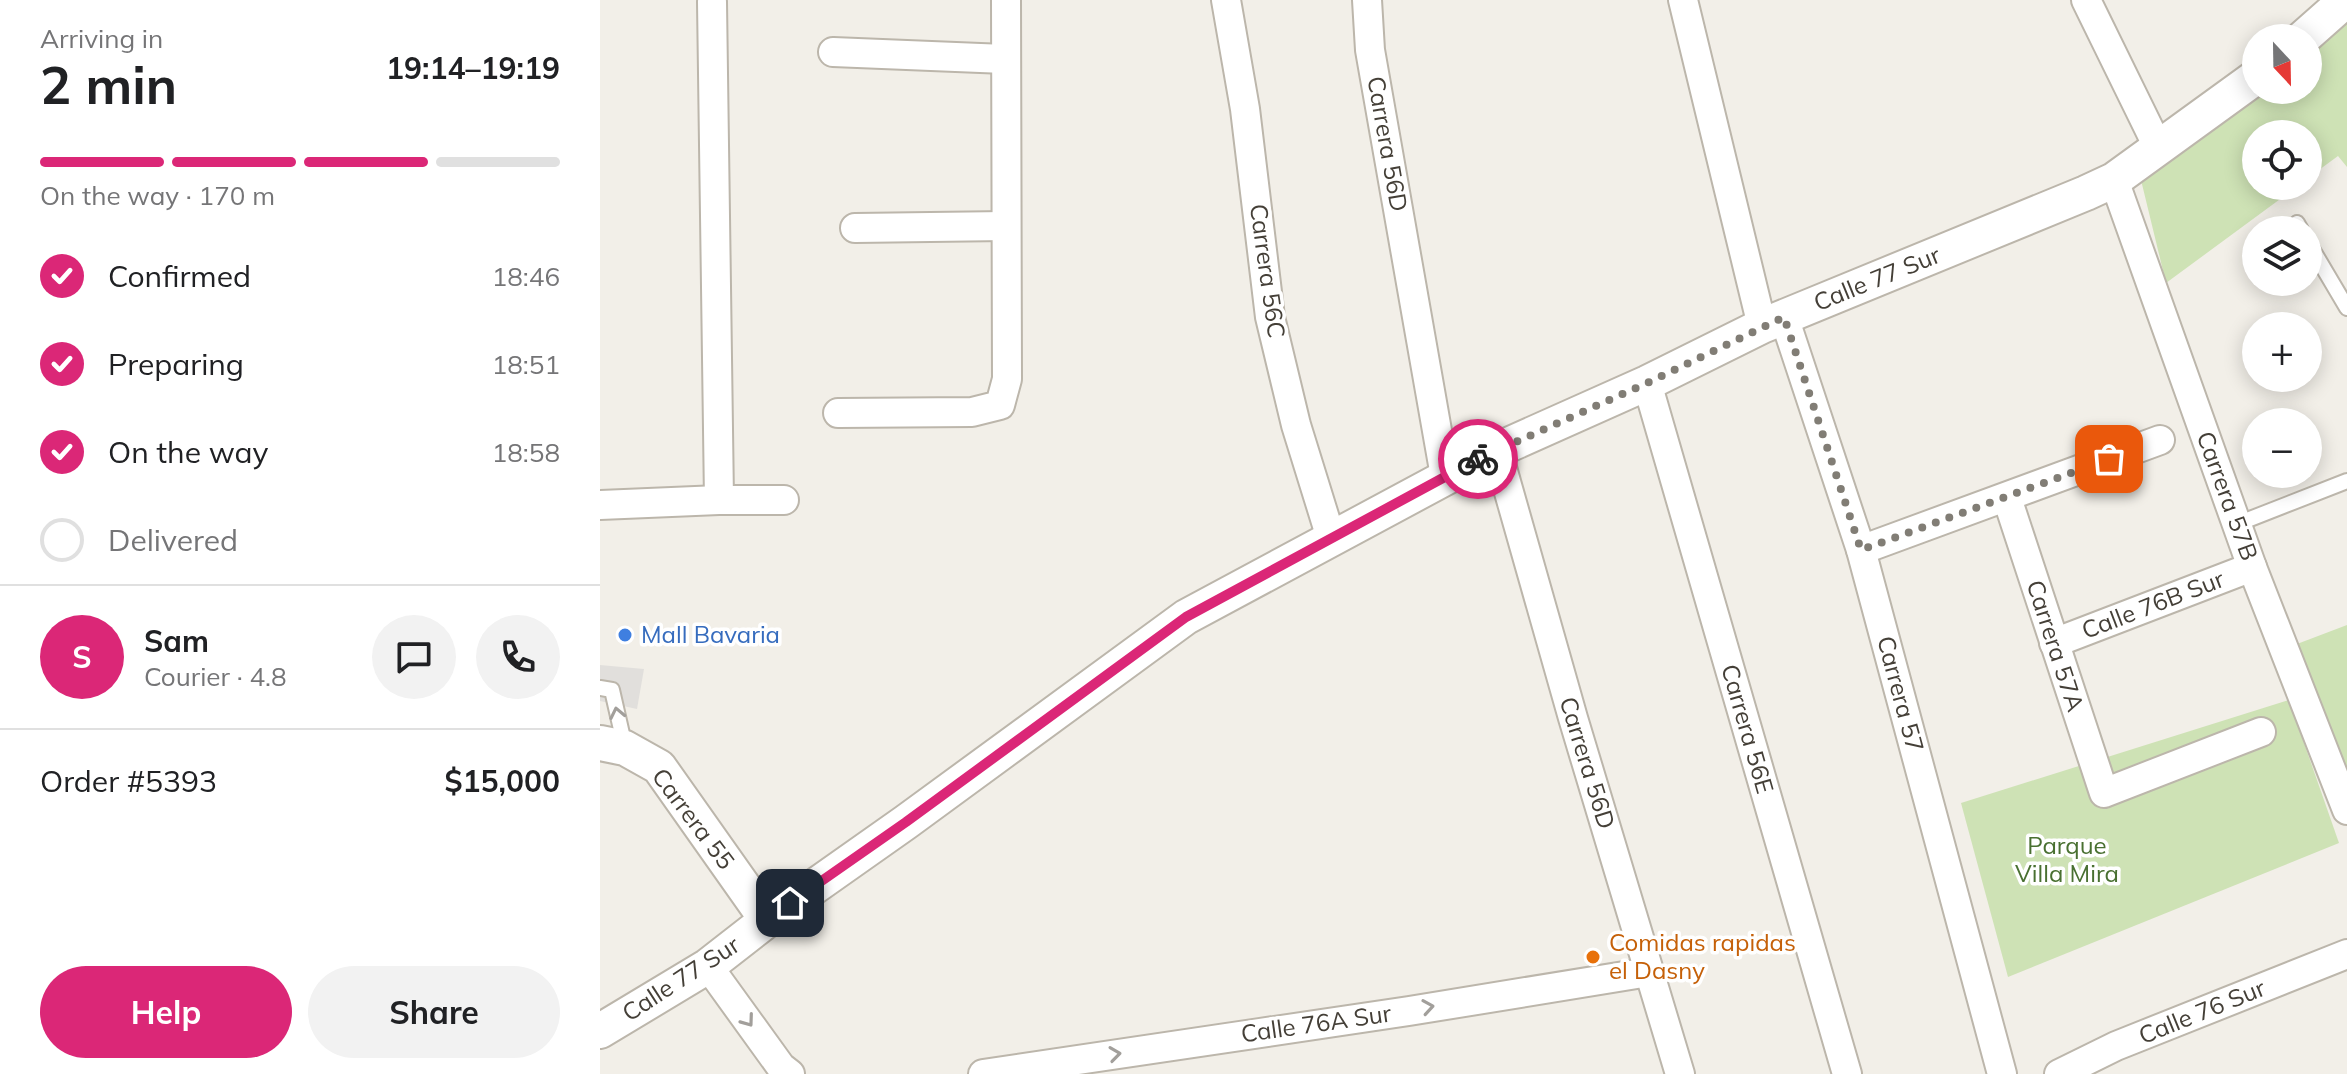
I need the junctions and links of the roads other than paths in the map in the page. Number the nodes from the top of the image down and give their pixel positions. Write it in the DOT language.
graph roads {
  1 [pos="1006,0"];
  2 [pos="1226,0"];
  3 [pos="1367,0"];
  4 [pos="1683,0"];
  5 [pos="2086,0"];
  6 [pos="2346,0"];
  7 [pos="712,2"];
  8 [pos="2319,24"];
  9 [pos="833,52"];
  10 [pos="1005,59"];
  11 [pos="2242,87"];
  12 [pos="2159,149"];
  13 [pos="2114,180"];
  14 [pos="1006,226"];
  15 [pos="855,228"];
  16 [pos="2322,266"];
  17 [pos="2347,308"];
  18 [pos="1773,322"];
  19 [pos="1647,383"];
  20 [pos="838,413"];
  21 [pos="2160,440"];
  22 [pos="1497,450"];
  23 [pos="1445,476"];
  24 [pos="2347,481"];
  25 [pos="2007,498"];
  26 [pos="719,500"];
  27 [pos="784,500"];
  28 [pos="600,505"];
  29 [pos="2237,524"];
  30 [pos="1331,538"];
  31 [pos="1861,550"];
  32 [pos="2252,567"];
  33 [pos="2054,643"];
  34 [pos="600,688"];
  35 [pos="2261,732"];
  36 [pos="612,745"];
  37 [pos="2347,810"];
  38 [pos="767,920"];
  39 [pos="2347,954"];
  40 [pos="708,966"];
  41 [pos="1649,972"];
  42 [pos="600,1032"];
  43 [pos="790,1074"];
  44 [pos="983,1074"];
  45 [pos="1680,1074"];
  46 [pos="1847,1074"];
  47 [pos="2002,1074"];
  48 [pos="2059,1074"];
  1 -- 10 [label="street"];
  2 -- 30 [label="street, Carrera 56C"];
  3 -- 23 [label="street, Carrera 56D"];
  4 -- 18 [label="street, Carrera 57"];
  5 -- 12 [label="street"];
  6 -- 8 [label="street"];
  7 -- 26 [label="street"];
  9 -- 10 [label="street"];
  10 -- 14 [label="street"];
  11 -- 12 [label="street, Calle 77 Sur"];
  12 -- 13 [label="street, Calle 77 Sur"];
  13 -- 18 [label="street, Calle 77 Sur"];
  13 -- 29 [label="street, Carrera 57B"];
  14 -- 15 [label="street"];
  14 -- 20 [label="street"];
  16 -- 17 [label="lane"];
  18 -- 19 [label="street, Calle 77 Sur"];
  18 -- 31 [label="street, Carrera 57"];
  19 -- 22 [label="street, Calle 77 Sur"];
  19 -- 46 [label="street, Carrera 56E"];
  21 -- 25 [label="street"];
  22 -- 23 [label="street, Calle 77 Sur"];
  22 -- 41 [label="street, Carrera 56D"];
  23 -- 30 [label="street, Calle 77 Sur"];
  24 -- 29 [label="lane"];
  25 -- 31 [label="street"];
  25 -- 33 [label="street, Carrera 57A"];
  26 -- 27 [label="street"];
  26 -- 28 [label="street"];
  29 -- 32 [label="street, Carrera 57B"];
  30 -- 38 [label="street, Calle 77 Sur"];
  31 -- 47 [label="street, Carrera 57"];
  32 -- 33 [label="street, Calle 76B Sur"];
  32 -- 37 [label="street, Carrera 57B"];
  33 -- 35 [label="street, Carrera 57A"];
  36 -- 34 [label="lane, one-way"];
  36 -- 38 [label="street, Carrera 55"];
  38 -- 40 [label="street, Calle 77 Sur"];
  39 -- 48 [label="street, Calle 76 Sur"];
  40 -- 42 [label="street, Calle 77 Sur"];
  40 -- 43 [label="street, one-way"];
  44 -- 41 [label="street, Calle 76A Sur, one-way"];
  41 -- 45 [label="street, Carrera 56D"];
}
